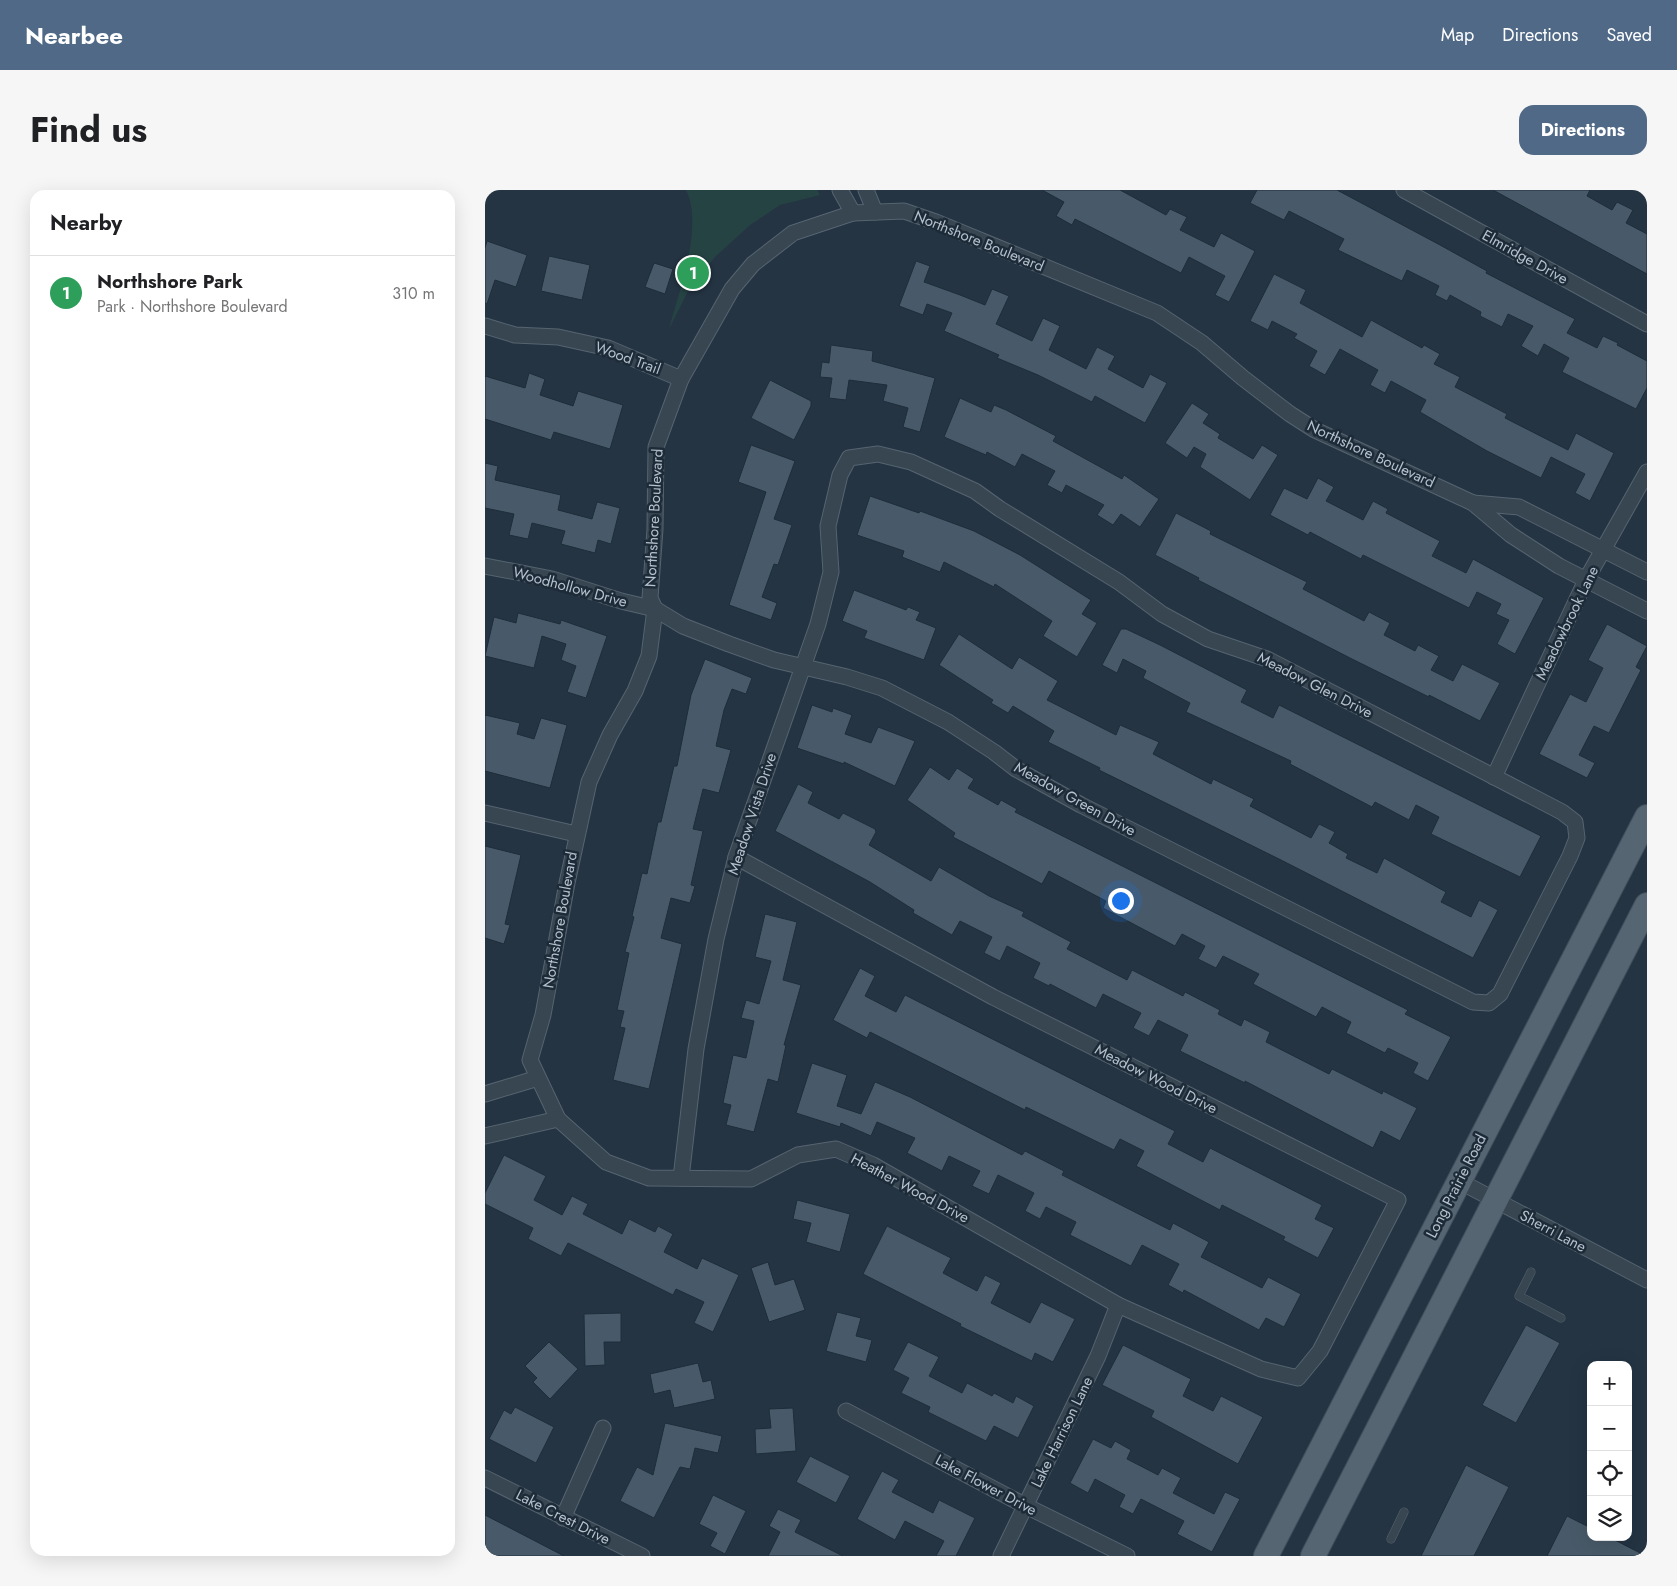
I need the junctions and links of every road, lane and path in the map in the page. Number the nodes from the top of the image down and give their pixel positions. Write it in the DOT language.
graph roads {
  1 [pos="840,190"];
  2 [pos="866,190"];
  3 [pos="1405,190"];
  4 [pos="875,212"];
  5 [pos="853,214"];
  6 [pos="1647,324"];
  7 [pos="485,326"];
  8 [pos="681,379"];
  9 [pos="849,458"];
  10 [pos="1647,472"];
  11 [pos="1473,503"];
  12 [pos="1603,549"];
  13 [pos="485,566"];
  14 [pos="1647,572"];
  15 [pos="1586,580"];
  16 [pos="655,609"];
  17 [pos="1647,611"];
  18 [pos="802,666"];
  19 [pos="1494,777"];
  20 [pos="485,813"];
  21 [pos="1647,817"];
  22 [pos="576,834"];
  23 [pos="736,857"];
  24 [pos="1647,905"];
  25 [pos="1491,1001"];
  26 [pos="538,1078"];
  27 [pos="485,1094"];
  28 [pos="558,1119"];
  29 [pos="485,1136"];
  30 [pos="681,1178"];
  31 [pos="1459,1181"];
  32 [pos="1496,1200"];
  33 [pos="1531,1272"];
  34 [pos="1647,1280"];
  35 [pos="1117,1305"];
  36 [pos="1561,1318"];
  37 [pos="1297,1378"];
  38 [pos="846,1411"];
  39 [pos="603,1428"];
  40 [pos="485,1478"];
  41 [pos="1026,1506"];
  42 [pos="1404,1512"];
  43 [pos="563,1518"];
  44 [pos="1391,1539"];
  45 [pos="642,1556"];
  46 [pos="1001,1556"];
  47 [pos="1127,1556"];
  48 [pos="1265,1556"];
  49 [pos="1313,1556"];
  1 -- 5 [label="street"];
  2 -- 4 [label="street"];
  3 -- 6 [label="street, Elmridge Drive"];
  4 -- 5 [label="street, Northshore Boulevard"];
  4 -- 11 [label="street, Northshore Boulevard"];
  5 -- 8 [label="street, Northshore Boulevard"];
  7 -- 8 [label="street, Wood Trail"];
  8 -- 16 [label="street, Northshore Boulevard"];
  9 -- 18 [label="street, Meadow Vista Drive"];
  9 -- 19 [label="street, Meadow Glen Drive"];
  10 -- 12 [label="street, Meadowbrook Lane"];
  11 -- 12 [label="street, Northshore Boulevard"];
  11 -- 15 [label="street, Northshore Boulevard"];
  12 -- 14 [label="street, Northshore Boulevard"];
  12 -- 15 [label="street, Meadowbrook Lane"];
  13 -- 16 [label="street, Woodhollow Drive"];
  15 -- 17 [label="street, Northshore Boulevard"];
  15 -- 19 [label="street, Meadowbrook Lane"];
  16 -- 18 [label="street, Meadow Green Drive"];
  16 -- 22 [label="street, Northshore Boulevard"];
  18 -- 23 [label="street, Meadow Vista Drive"];
  18 -- 25 [label="street, Meadow Green Drive"];
  19 -- 25 [label="street, Meadow Glen Drive"];
  20 -- 22 [label="street"];
  21 -- 31 [label="main road, Long Prairie Road"];
  22 -- 26 [label="street, Northshore Boulevard"];
  23 -- 30 [label="street, Meadow Vista Drive"];
  23 -- 37 [label="street, Meadow Wood Drive"];
  24 -- 32 [label="main road"];
  26 -- 27 [label="street"];
  26 -- 28 [label="street, Heather Wood Drive"];
  28 -- 29 [label="street"];
  28 -- 30 [label="street, Heather Wood Drive"];
  30 -- 35 [label="street, Heather Wood Drive"];
  31 -- 32 [label="street, Sherri Lane"];
  31 -- 48 [label="main road, Long Prairie Road"];
  32 -- 34 [label="street, Sherri Lane"];
  32 -- 49 [label="main road"];
  33 -- 36 [label="lane"];
  35 -- 37 [label="street, Heather Wood Drive"];
  35 -- 41 [label="street, Lake Harrison Lane"];
  38 -- 41 [label="street, Lake Flower Drive"];
  39 -- 43 [label="street"];
  40 -- 43 [label="street, Lake Crest Drive"];
  41 -- 46 [label="street, Lake Harrison Lane"];
  41 -- 47 [label="street, Lake Flower Drive"];
  42 -- 44 [label="lane"];
  43 -- 45 [label="street, Lake Crest Drive"];
}
